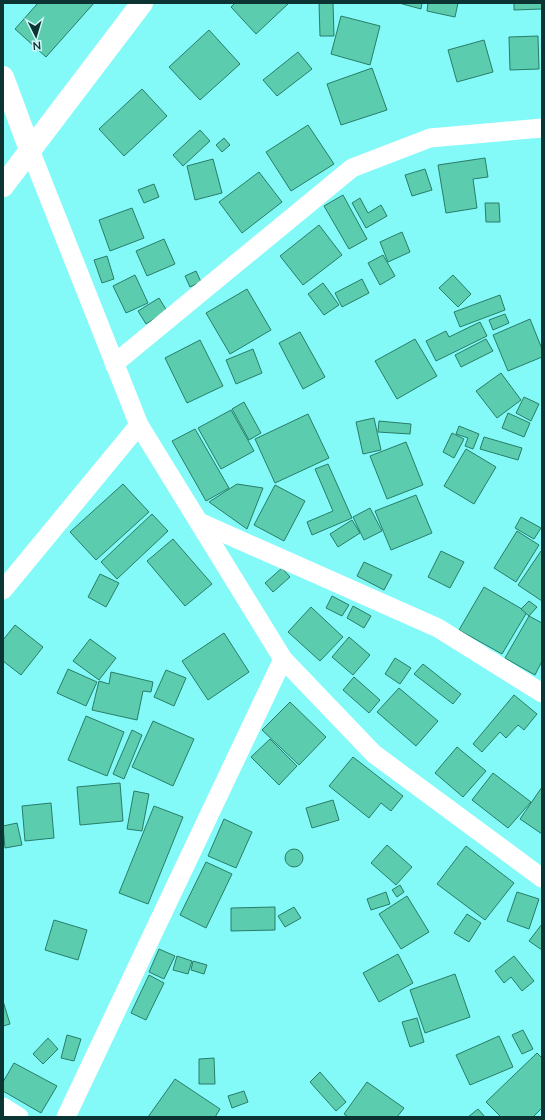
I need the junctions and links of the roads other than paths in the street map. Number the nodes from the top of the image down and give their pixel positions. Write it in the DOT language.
graph roads {
  1 [pos="142,3"];
  2 [pos="3,77"];
  3 [pos="542,128"];
  4 [pos="30,150"];
  5 [pos="3,186"];
  6 [pos="114,364"];
  7 [pos="139,425"];
  8 [pos="199,522"];
  9 [pos="3,590"];
  10 [pos="283,659"];
  11 [pos="542,693"];
  12 [pos="542,878"];
  13 [pos="3,1107"];
  14 [pos="19,1117"];
  15 [pos="66,1117"];
  1 -- 4 [label="street"];
  2 -- 4 [label="street"];
  3 -- 6 [label="street"];
  4 -- 5 [label="street"];
  4 -- 6 [label="street"];
  6 -- 7 [label="street"];
  7 -- 8 [label="street"];
  7 -- 9 [label="street"];
  8 -- 10 [label="street"];
  8 -- 11 [label="street"];
  10 -- 12 [label="street"];
  10 -- 15 [label="street"];
  13 -- 14 [label="street"];
}
